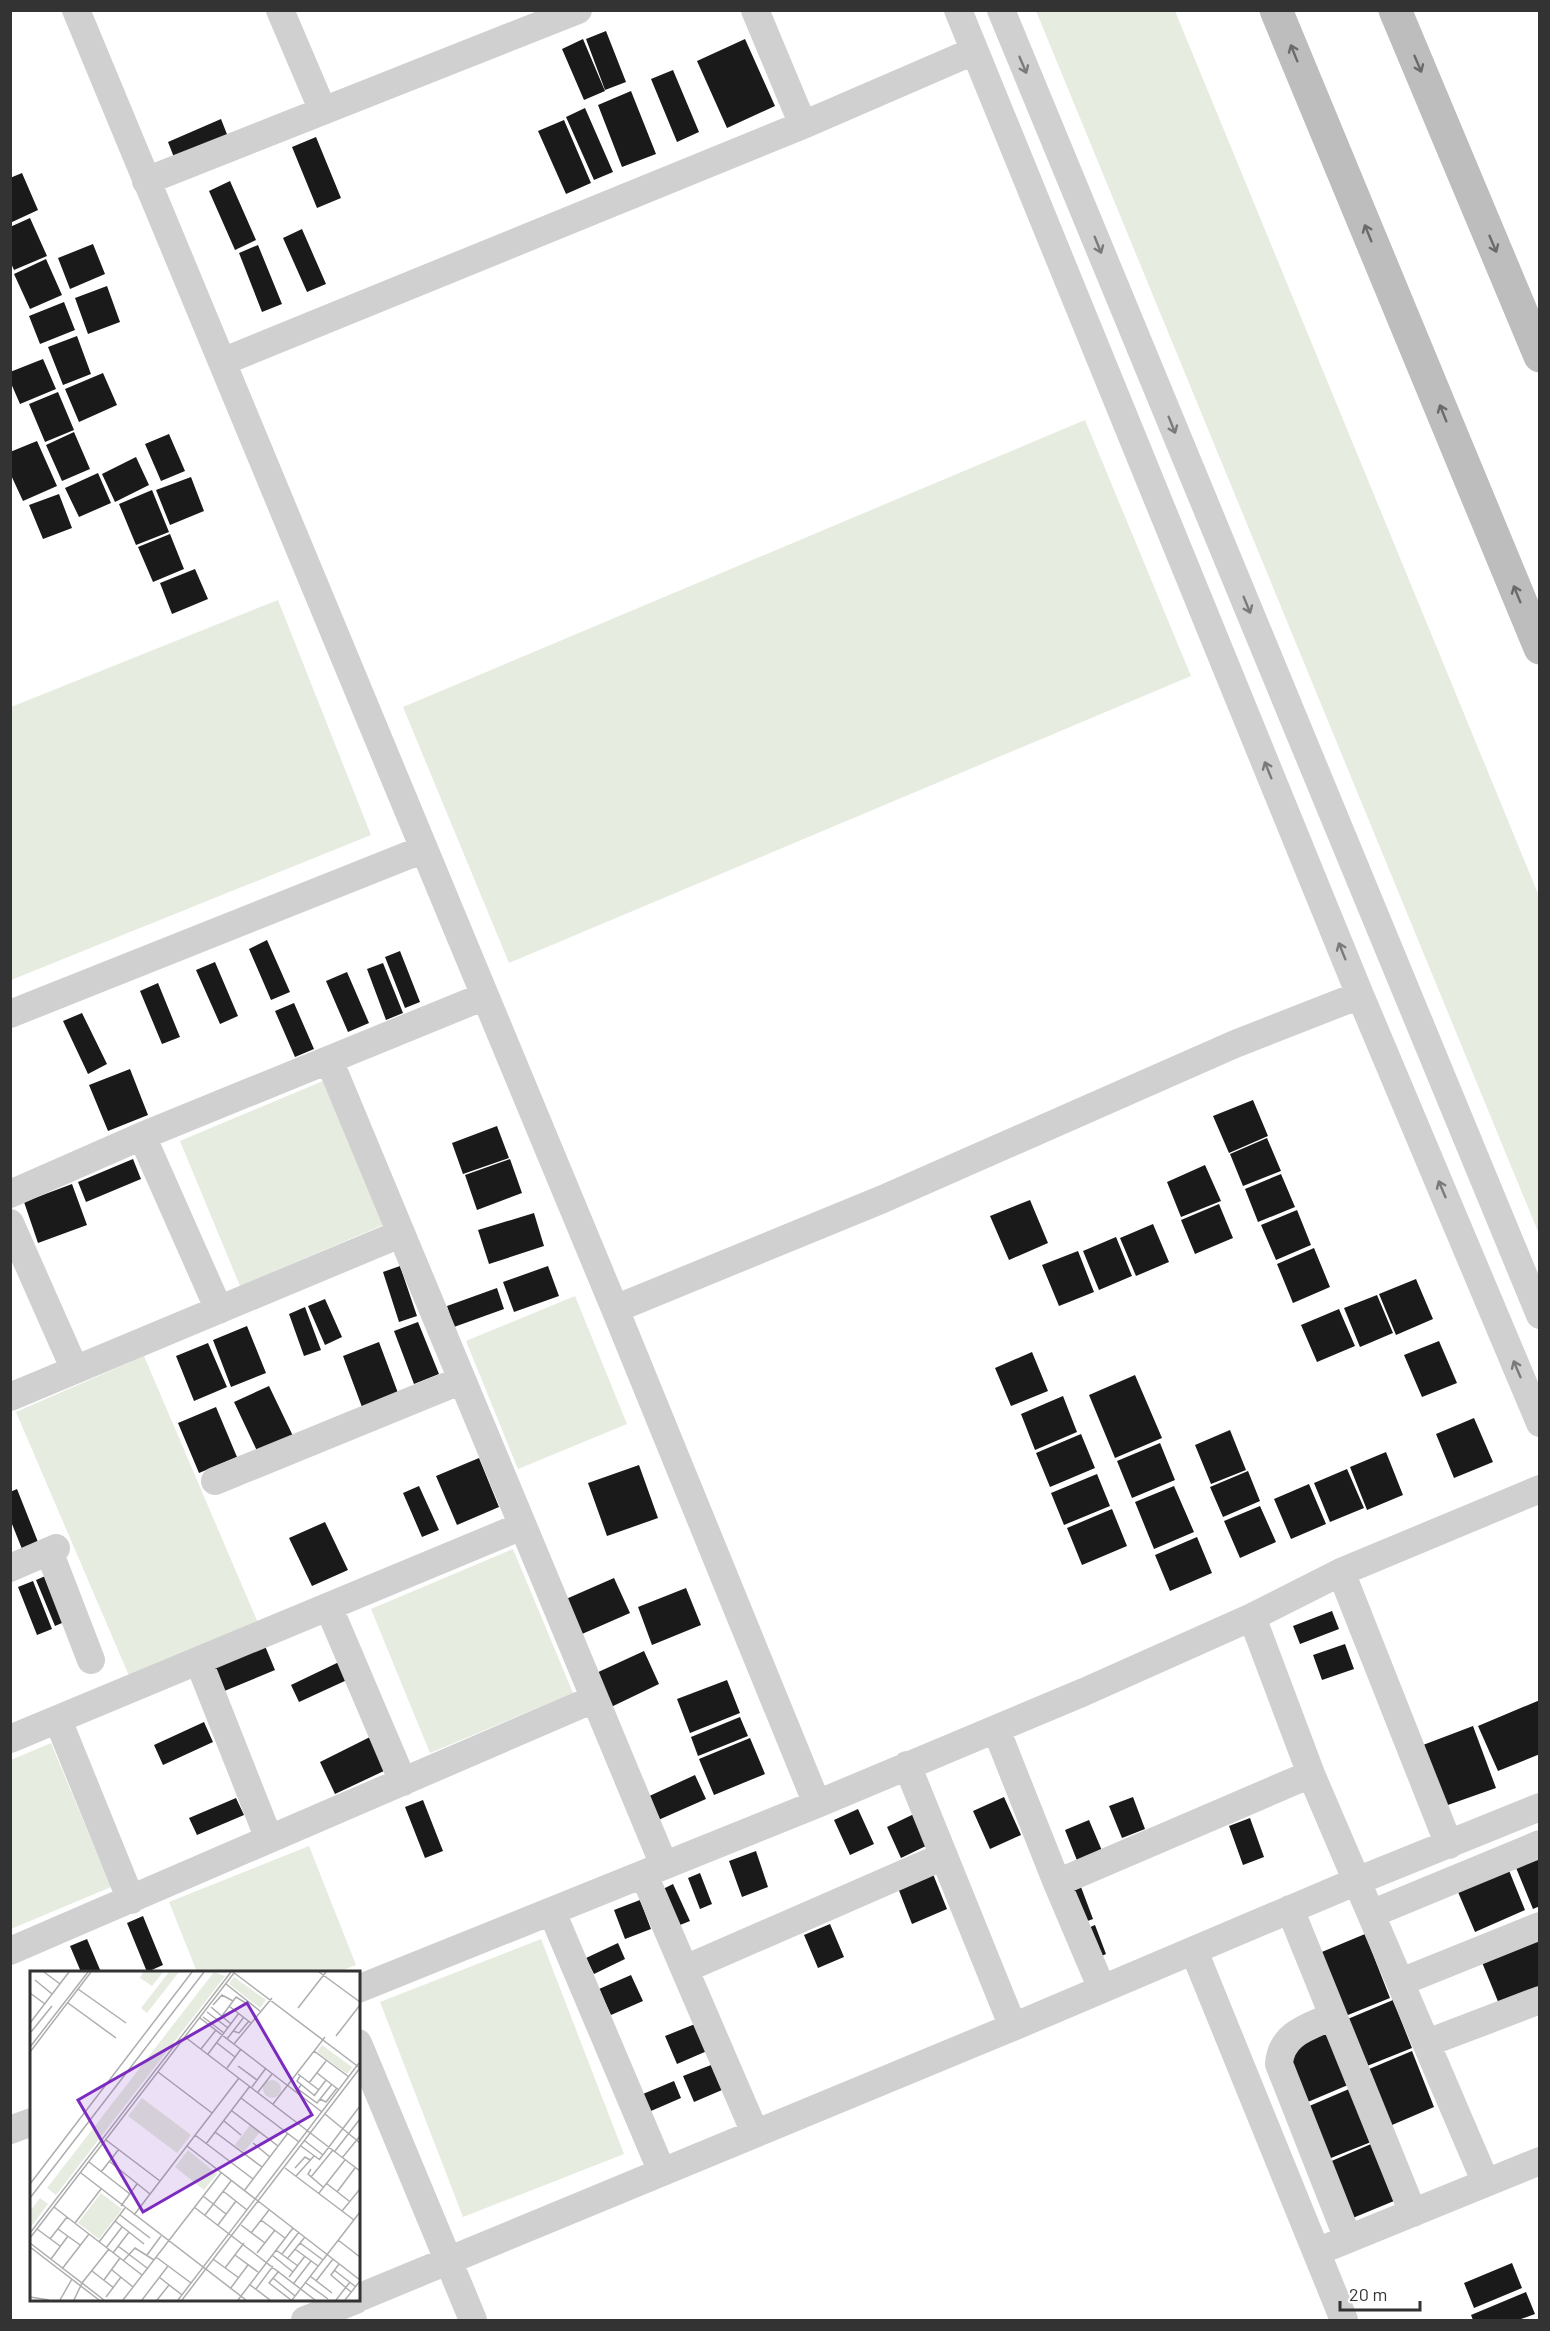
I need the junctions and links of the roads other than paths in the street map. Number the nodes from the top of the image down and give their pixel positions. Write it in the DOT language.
graph roads {
  1 [pos="76,10"];
  2 [pos="280,10"];
  3 [pos="578,10"];
  4 [pos="755,10"];
  5 [pos="958,10"];
  6 [pos="1001,10"];
  7 [pos="1276,10"];
  8 [pos="1395,10"];
  9 [pos="974,51"];
  10 [pos="323,111"];
  11 [pos="803,125"];
  12 [pos="147,181"];
  13 [pos="1539,356"];
  14 [pos="222,362"];
  15 [pos="1539,648"];
  16 [pos="424,849"];
  17 [pos="1360,995"];
  18 [pos="485,996"];
  19 [pos="10,1014"];
  20 [pos="329,1060"];
  21 [pos="142,1136"];
  22 [pos="10,1194"];
  23 [pos="10,1223"];
  24 [pos="400,1234"];
  25 [pos="615,1309"];
  26 [pos="219,1310"];
  27 [pos="1539,1315"];
  28 [pos="75,1370"];
  29 [pos="462,1380"];
  30 [pos="10,1396"];
  31 [pos="1539,1423"];
  32 [pos="215,1481"];
  33 [pos="1539,1489"];
  34 [pos="522,1526"];
  35 [pos="10,1568"];
  36 [pos="1341,1572"];
  37 [pos="329,1608"];
  38 [pos="1252,1617"];
  39 [pos="91,1660"];
  40 [pos="199,1662"];
  41 [pos="594,1699"];
  42 [pos="58,1720"];
  43 [pos="996,1729"];
  44 [pos="10,1739"];
  45 [pos="907,1765"];
  46 [pos="1311,1774"];
  47 [pos="402,1782"];
  48 [pos="817,1804"];
  49 [pos="1539,1807"];
  50 [pos="269,1839"];
  51 [pos="1539,1844"];
  52 [pos="1449,1845"];
  53 [pos="944,1856"];
  54 [pos="654,1870"];
  55 [pos="1357,1881"];
  56 [pos="1057,1883"];
  57 [pos="131,1900"];
  58 [pos="1290,1909"];
  59 [pos="552,1912"];
  60 [pos="1371,1914"];
  61 [pos="1539,1926"];
  62 [pos="10,1951"];
  63 [pos="1194,1951"];
  64 [pos="685,1969"];
  65 [pos="1401,1982"];
  66 [pos="360,1988"];
  67 [pos="1102,1989"];
  68 [pos="1539,2000"];
  69 [pos="1333,2016"];
  70 [pos="1013,2027"];
  71 [pos="1427,2043"];
  72 [pos="360,2048"];
  73 [pos="30,2123"];
  74 [pos="10,2130"];
  75 [pos="755,2133"];
  76 [pos="1539,2161"];
  77 [pos="662,2172"];
  78 [pos="1486,2183"];
  79 [pos="1413,2213"];
  80 [pos="1348,2239"];
  81 [pos="1315,2252"];
  82 [pos="448,2261"];
  83 [pos="360,2298"];
  84 [pos="352,2301"];
  85 [pos="305,2320"];
  86 [pos="473,2320"];
  87 [pos="1344,2320"];
  1 -- 12 [label="street"];
  2 -- 10 [label="street"];
  3 -- 10 [label="street"];
  4 -- 11 [label="street"];
  5 -- 9 [label="street"];
  6 -- 27 [label="street, one-way"];
  15 -- 7 [label="street, one-way"];
  8 -- 13 [label="street, one-way"];
  9 -- 11 [label="street"];
  17 -- 9 [label="street, one-way"];
  10 -- 12 [label="street"];
  11 -- 14 [label="street"];
  12 -- 14 [label="street"];
  14 -- 16 [label="street"];
  16 -- 18 [label="street"];
  16 -- 19 [label="street"];
  17 -- 25 [label="street"];
  31 -- 17 [label="street, one-way"];
  18 -- 20 [label="street"];
  18 -- 25 [label="street"];
  20 -- 21 [label="street"];
  20 -- 24 [label="street"];
  21 -- 22 [label="street"];
  21 -- 26 [label="street"];
  23 -- 28 [label="street"];
  24 -- 26 [label="street"];
  24 -- 29 [label="street"];
  25 -- 48 [label="street"];
  26 -- 28 [label="street"];
  28 -- 30 [label="street"];
  29 -- 32 [label="street"];
  29 -- 34 [label="street"];
  33 -- 36 [label="street"];
  34 -- 37 [label="street"];
  34 -- 41 [label="street"];
  35 -- 39 [label="street"];
  36 -- 38 [label="street"];
  36 -- 52 [label="street"];
  37 -- 40 [label="street"];
  37 -- 47 [label="street"];
  38 -- 43 [label="street"];
  38 -- 46 [label="street"];
  40 -- 42 [label="street"];
  40 -- 50 [label="street"];
  41 -- 47 [label="street"];
  41 -- 54 [label="street"];
  42 -- 44 [label="street"];
  42 -- 57 [label="street"];
  43 -- 45 [label="street"];
  43 -- 56 [label="street"];
  45 -- 48 [label="street"];
  45 -- 53 [label="street"];
  46 -- 55 [label="street"];
  46 -- 56 [label="street"];
  47 -- 50 [label="street"];
  48 -- 54 [label="street"];
  49 -- 52 [label="street"];
  50 -- 57 [label="street"];
  51 -- 60 [label="street"];
  52 -- 55 [label="street"];
  53 -- 64 [label="street"];
  53 -- 70 [label="street"];
  54 -- 59 [label="street"];
  54 -- 64 [label="street"];
  55 -- 58 [label="street"];
  55 -- 60 [label="street"];
  56 -- 67 [label="street"];
  57 -- 62 [label="street"];
  58 -- 63 [label="street"];
  58 -- 69 [label="street"];
  59 -- 66 [label="street"];
  59 -- 77 [label="street"];
  60 -- 65 [label="street"];
  61 -- 65 [label="street"];
  63 -- 67 [label="street"];
  63 -- 81 [label="street"];
  64 -- 75 [label="street"];
  65 -- 71 [label="street"];
  67 -- 70 [label="street"];
  68 -- 71 [label="street"];
  69 -- 79 [label="street"];
  69 -- 80 [label="street"];
  70 -- 75 [label="street"];
  71 -- 78 [label="street"];
  72 -- 82 [label="street"];
  73 -- 74 [label="street"];
  75 -- 77 [label="street"];
  76 -- 78 [label="street"];
  77 -- 82 [label="street"];
  78 -- 79 [label="street"];
  79 -- 80 [label="street"];
  80 -- 81 [label="street"];
  81 -- 87 [label="street"];
  82 -- 83 [label="street"];
  82 -- 86 [label="street"];
  84 -- 85 [label="street"];
}
